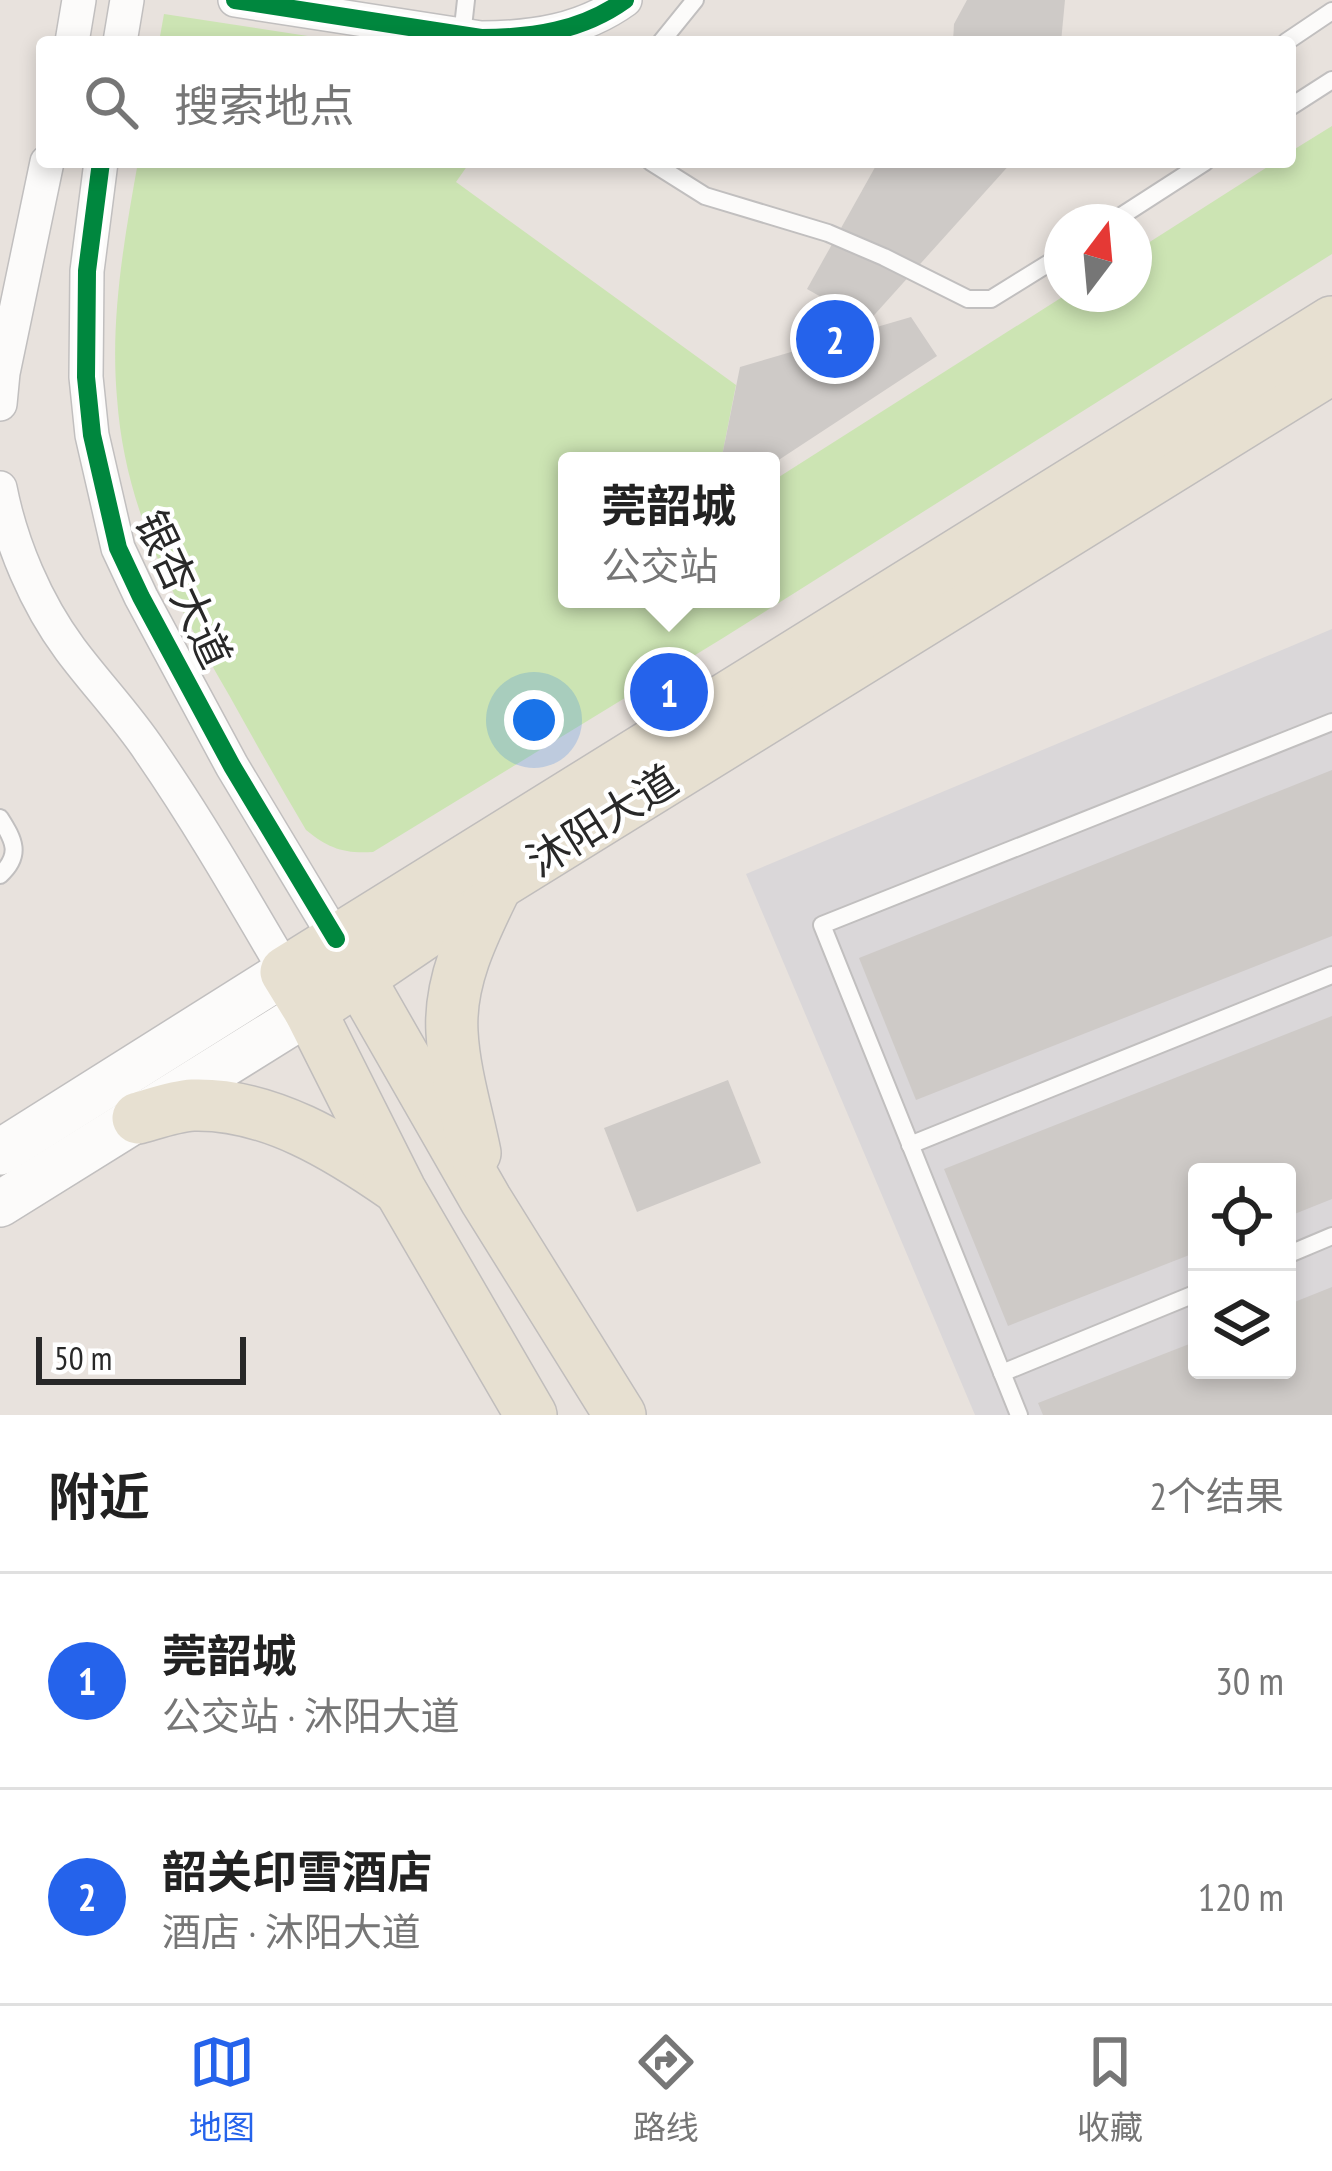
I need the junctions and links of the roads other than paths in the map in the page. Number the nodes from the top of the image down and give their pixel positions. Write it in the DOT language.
graph roads {
  1 [pos="79,0"];
  2 [pos="127,0"];
  3 [pos="235,0"];
  4 [pos="466,0"];
  5 [pos="625,0"];
  6 [pos="695,0"];
  7 [pos="1332,11"];
  8 [pos="586,32"];
  9 [pos="73,36"];
  10 [pos="121,36"];
  11 [pos="462,36"];
  12 [pos="539,36"];
  13 [pos="666,36"];
  14 [pos="1295,36"];
  15 [pos="1332,80"];
  16 [pos="1296,103"];
  17 [pos="45,168"];
  18 [pos="100,168"];
  19 [pos="661,168"];
  20 [pos="1196,168"];
  21 [pos="1140,204"];
  22 [pos="1044,266"];
  23 [pos="1332,322"];
  24 [pos="1332,368"];
  25 [pos="0,404"];
  26 [pos="1,501"];
  27 [pos="8,546"];
  28 [pos="1332,722"];
  29 [pos="0,818"];
  30 [pos="0,875"];
  31 [pos="496,885"];
  32 [pos="347,959"];
  33 [pos="1332,975"];
  34 [pos="298,991"];
  35 [pos="138,1118"];
  36 [pos="910,1144"];
  37 [pos="0,1152"];
  38 [pos="400,1190"];
  39 [pos="486,1200"];
  40 [pos="0,1204"];
  41 [pos="1332,1237"];
  42 [pos="1296,1251"];
  43 [pos="1188,1296"];
  44 [pos="1002,1373"];
  45 [pos="531,1415"];
  46 [pos="620,1415"];
  47 [pos="1019,1415"];
  1 -- 9 [label="street"];
  2 -- 10 [label="street"];
  3 -- 11 [label="street"];
  4 -- 11 [label="lane"];
  5 -- 8 [label="street"];
  6 -- 13 [label="lane"];
  7 -- 14 [label="lane"];
  8 -- 12 [label="street"];
  15 -- 16 [label="lane"];
  17 -- 25 [label="street"];
  18 -- 32 [label="street, 银杏大道"];
  19 -- 22 [label="lane"];
  20 -- 21 [label="lane"];
  23 -- 32 [label="main road, 沐阳大道"];
  24 -- 31 [label="main road, 沐阳大道"];
  26 -- 27 [label="street"];
  27 -- 34 [label="street"];
  28 -- 36 [label="lane"];
  29 -- 30 [label="lane"];
  31 -- 32 [label="main road, 沐阳大道"];
  31 -- 39 [label="main road"];
  32 -- 34 [label="main road, 沐阳大道"];
  32 -- 39 [label="main road"];
  33 -- 36 [label="lane"];
  34 -- 35 [label="main road, 沐阳大道"];
  34 -- 37 [label="main road, 沐阳大道"];
  34 -- 38 [label="main road"];
  35 -- 38 [label="main road"];
  35 -- 40 [label="main road, 沐阳大道"];
  36 -- 44 [label="lane"];
  38 -- 45 [label="main road"];
  39 -- 46 [label="main road"];
  41 -- 42 [label="lane"];
  43 -- 44 [label="lane"];
  44 -- 47 [label="lane"];
}
